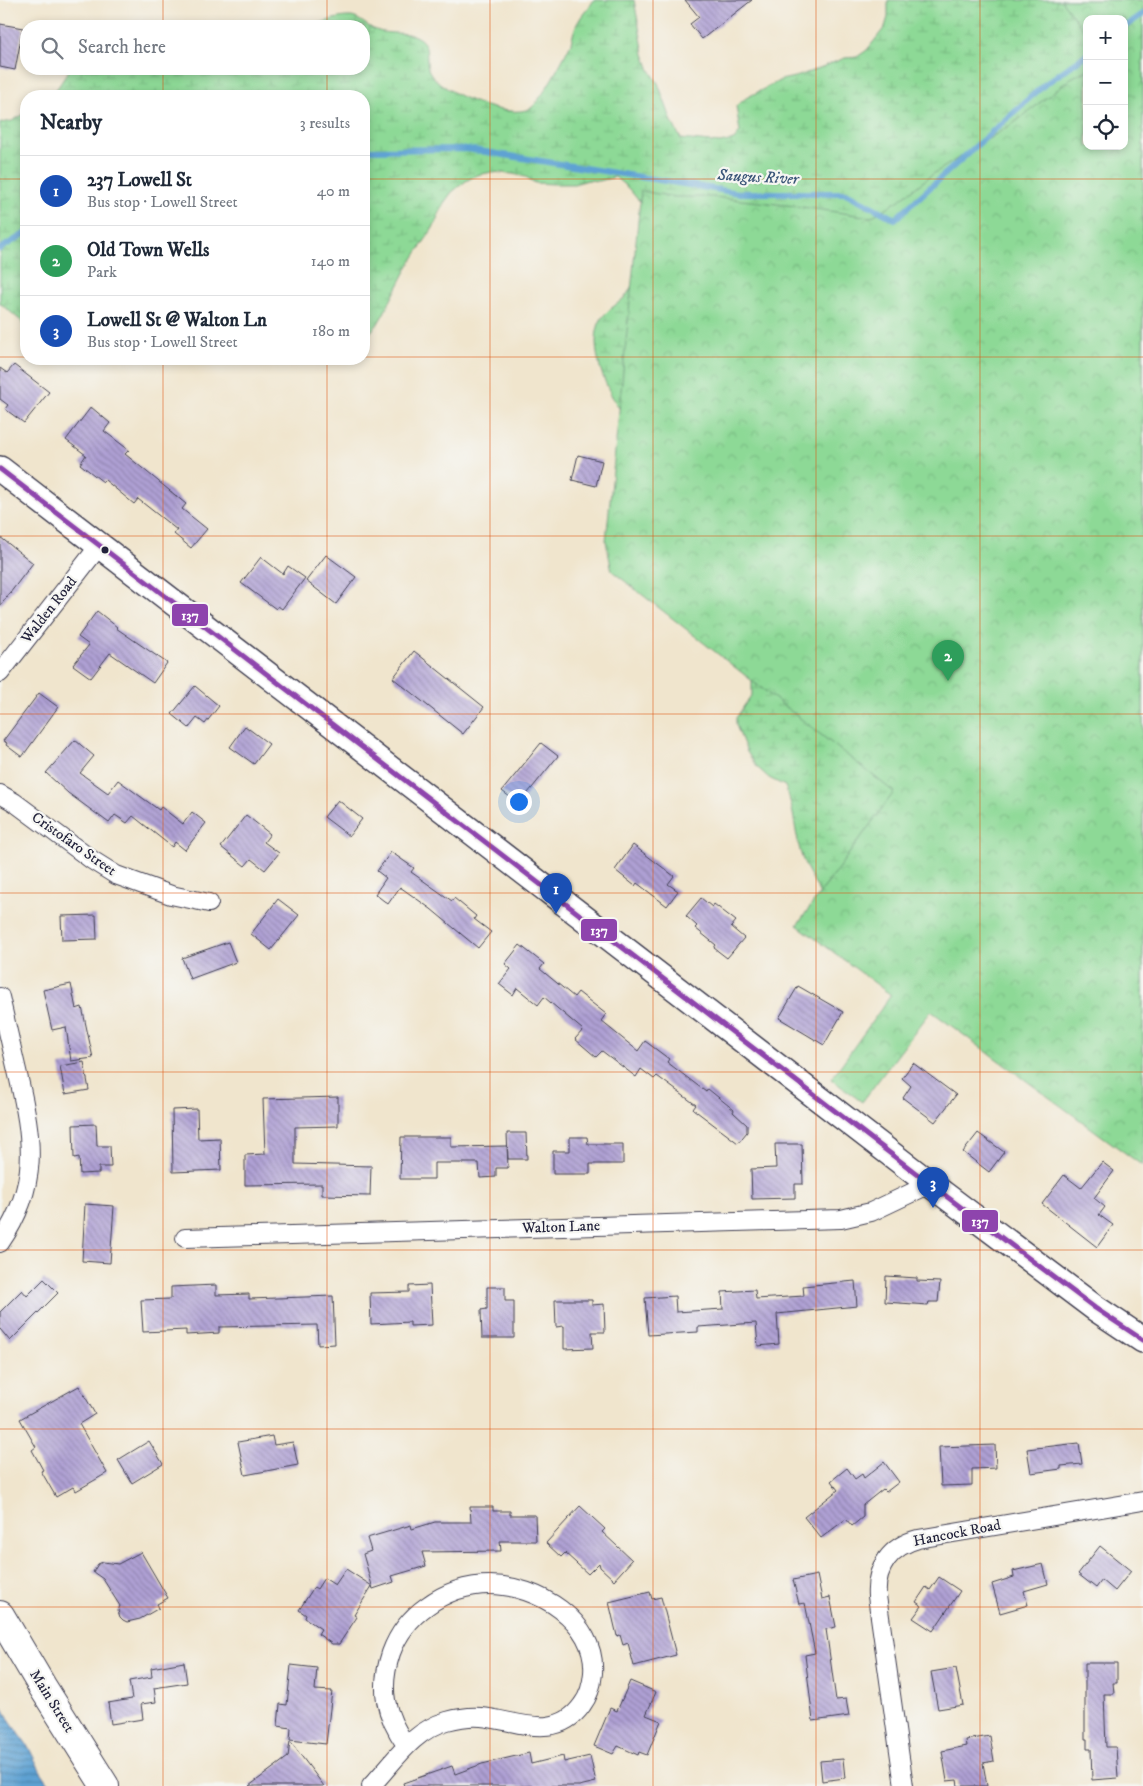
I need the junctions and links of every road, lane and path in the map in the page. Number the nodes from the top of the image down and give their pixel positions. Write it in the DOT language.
graph roads {
  1 [pos="0,469"];
  2 [pos="99,546"];
  3 [pos="0,673"];
  4 [pos="0,794"];
  5 [pos="209,903"];
  6 [pos="0,997"];
  7 [pos="930,1184"];
  8 [pos="185,1238"];
  9 [pos="0,1243"];
  10 [pos="1143,1340"];
  11 [pos="1143,1501"];
  12 [pos="0,1614"];
  13 [pos="406,1745"];
  14 [pos="105,1786"];
  15 [pos="371,1786"];
  16 [pos="904,1786"];
  1 -- 2 [label="main road"];
  2 -- 3 [label="street, Walden Road"];
  2 -- 7 [label="main road"];
  4 -- 5 [label="street, Cristofaro Street"];
  6 -- 9 [label="street"];
  7 -- 8 [label="street, Walton Lane"];
  7 -- 10 [label="main road"];
  11 -- 16 [label="street, Hancock Road"];
  12 -- 14 [label="main road, Main Street"];
  13 -- 13 [label="street"];
  13 -- 15 [label="street"];
}
